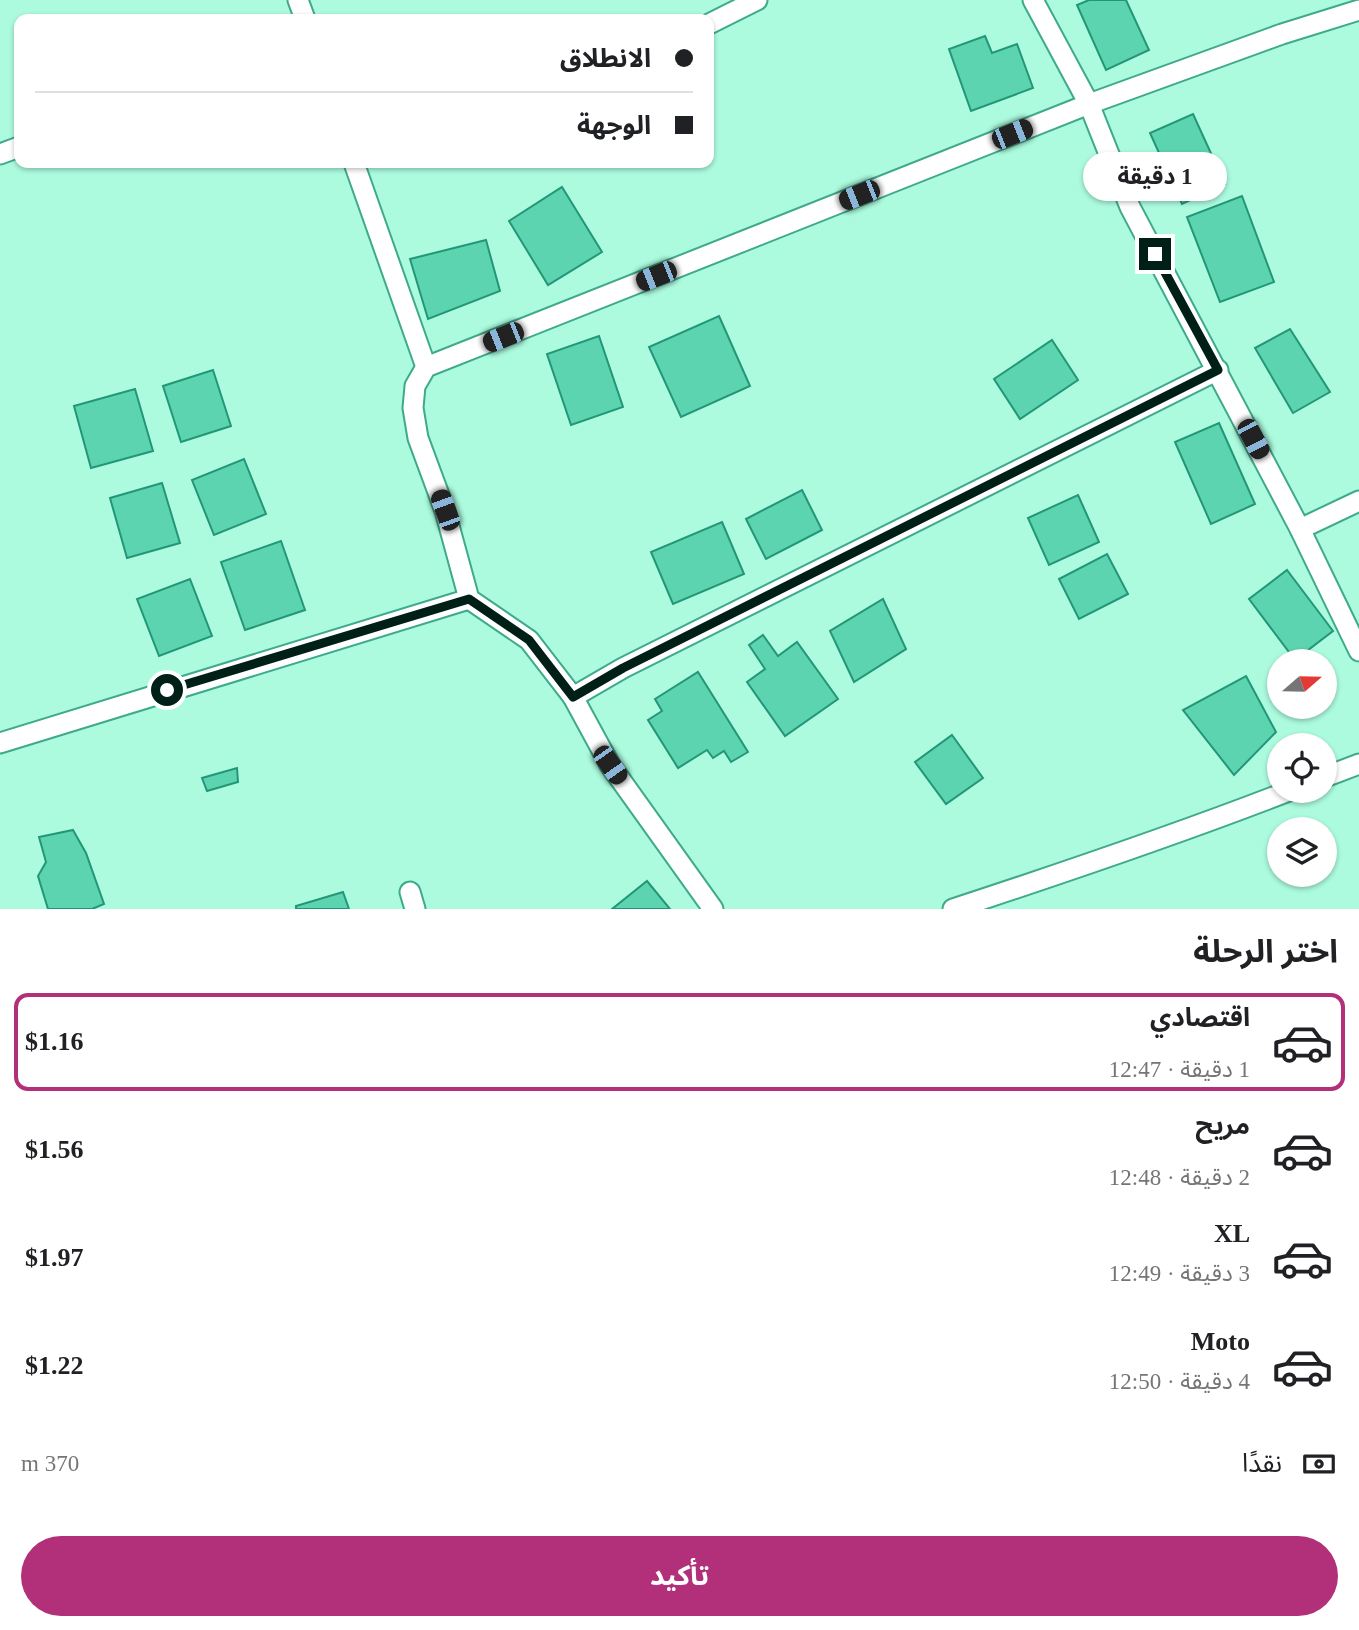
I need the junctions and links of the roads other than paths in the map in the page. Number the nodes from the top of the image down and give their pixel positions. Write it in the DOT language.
graph roads {
  1 [pos="757,0"];
  2 [pos="1033,0"];
  3 [pos="1359,10"];
  4 [pos="714,22"];
  5 [pos="1089,104"];
  6 [pos="361,168"];
  7 [pos="426,367"];
  8 [pos="1218,370"];
  9 [pos="1359,501"];
  10 [pos="1300,529"];
  11 [pos="469,599"];
  12 [pos="1359,651"];
  13 [pos="573,697"];
  14 [pos="0,743"];
  15 [pos="1359,764"];
  16 [pos="1337,772"];
  17 [pos="1267,800"];
  18 [pos="713,909"];
  19 [pos="953,909"];
  1 -- 4 [label="street"];
  2 -- 5 [label="street"];
  3 -- 5 [label="street"];
  5 -- 7 [label="street"];
  5 -- 8 [label="street"];
  6 -- 7 [label="street"];
  7 -- 11 [label="street"];
  8 -- 10 [label="street"];
  8 -- 13 [label="street"];
  9 -- 10 [label="street"];
  10 -- 12 [label="street"];
  11 -- 13 [label="street"];
  11 -- 14 [label="street"];
  13 -- 18 [label="street"];
  15 -- 16 [label="street"];
  17 -- 19 [label="street"];
}
